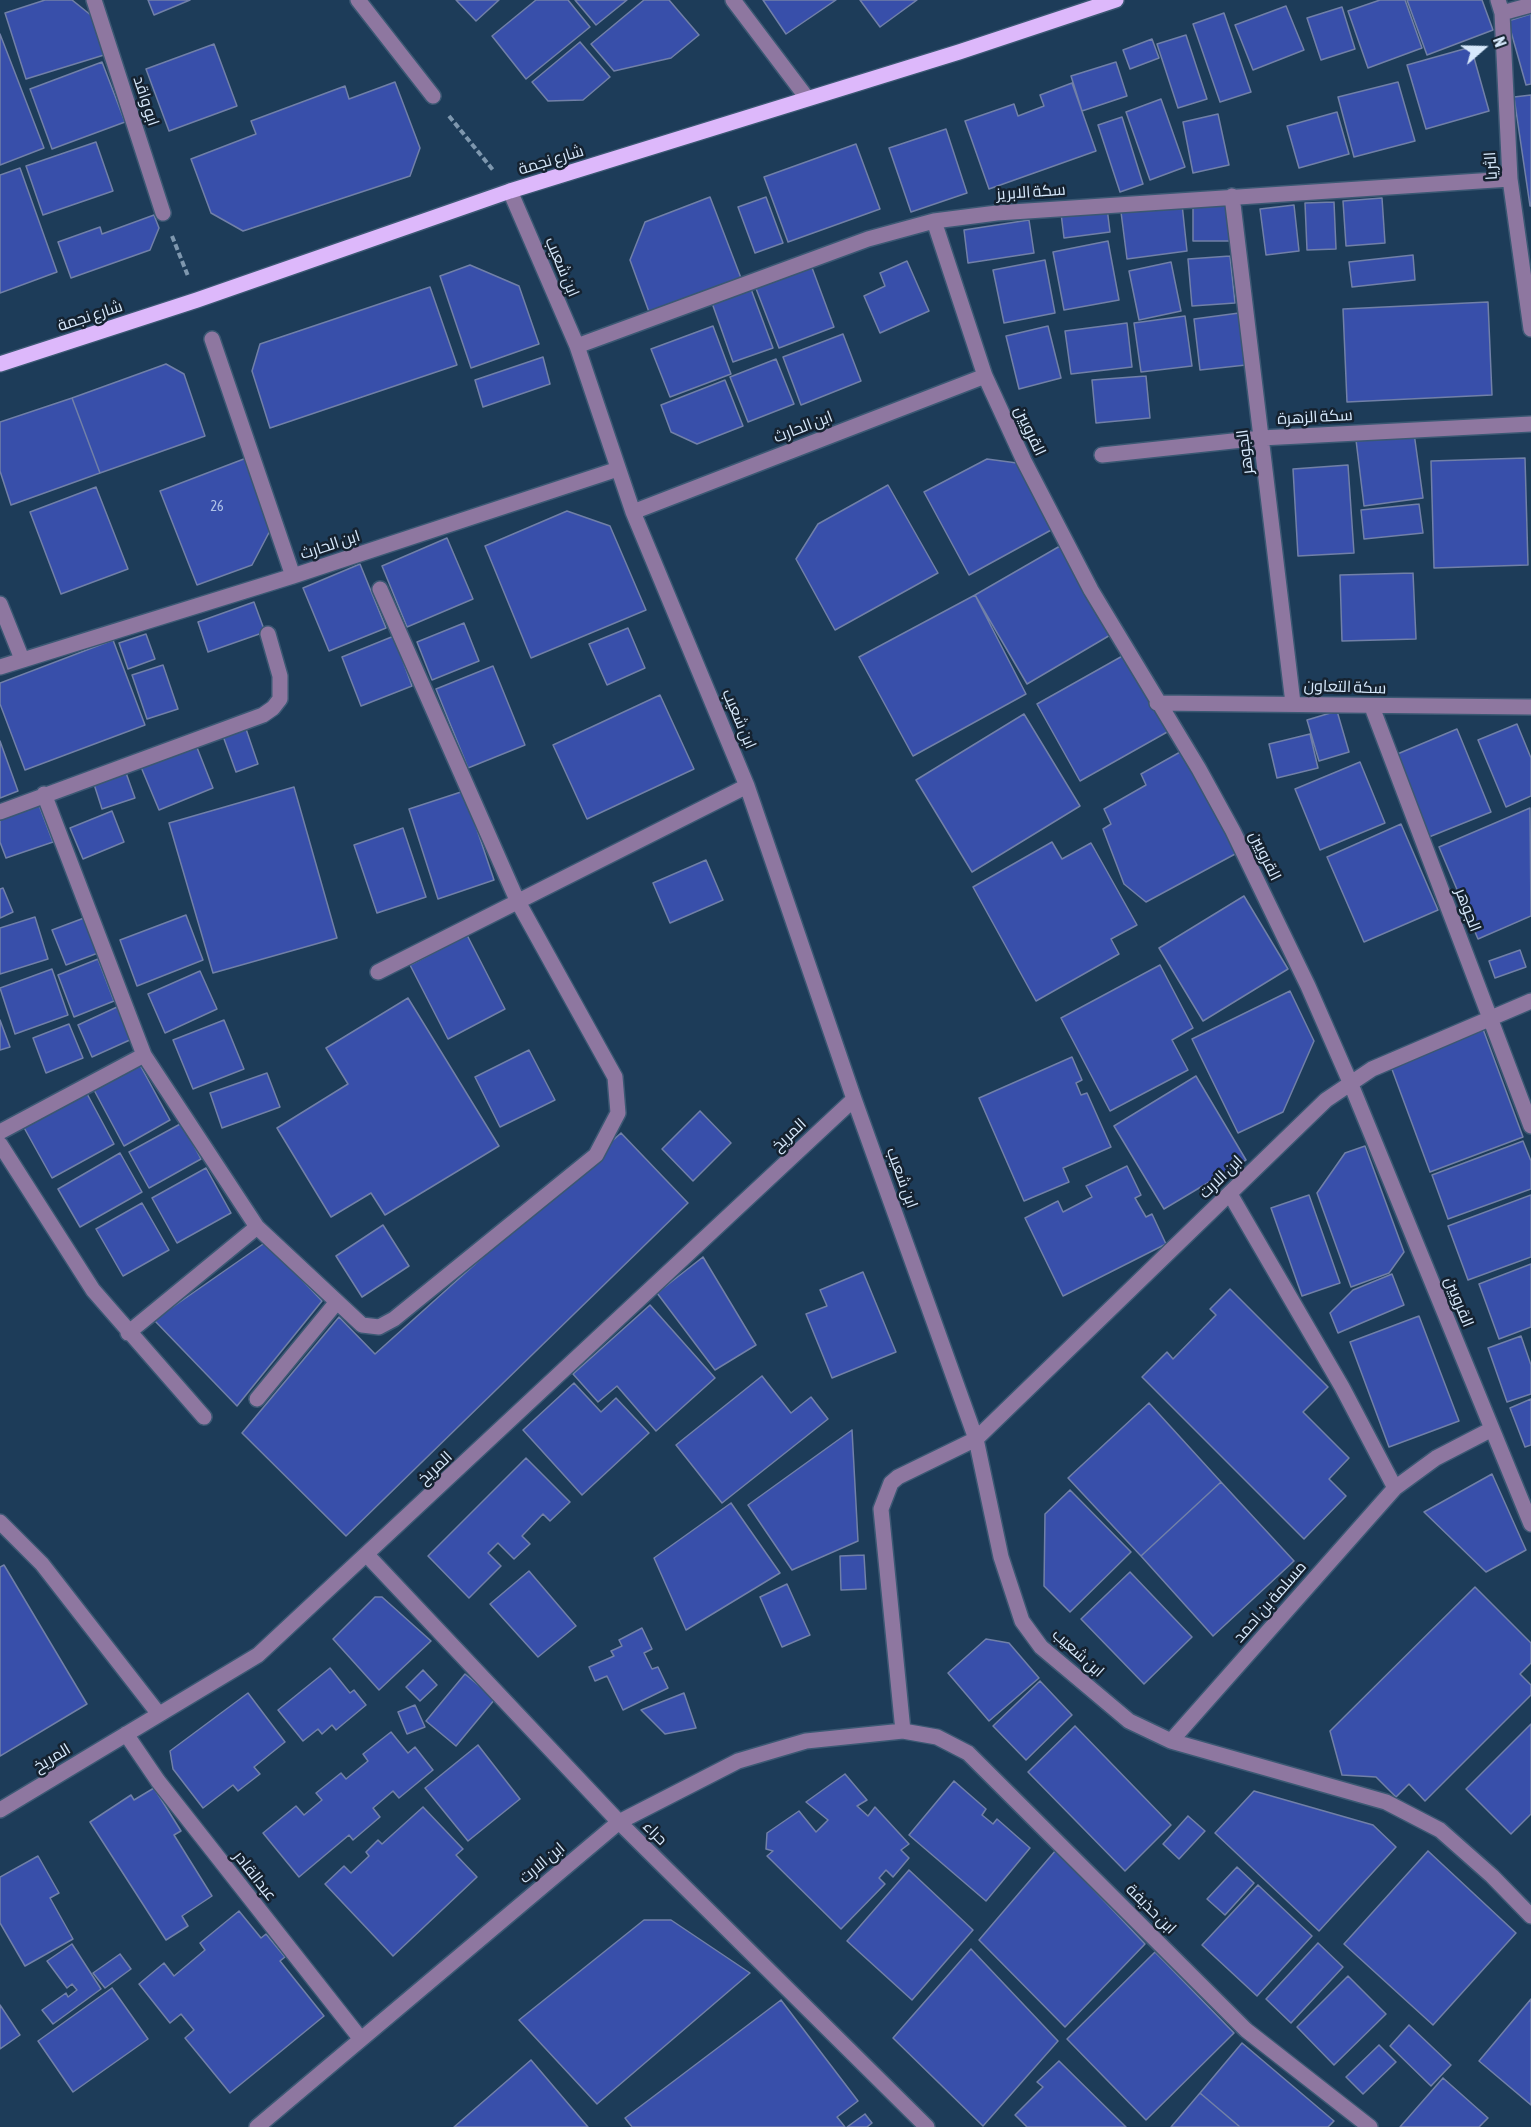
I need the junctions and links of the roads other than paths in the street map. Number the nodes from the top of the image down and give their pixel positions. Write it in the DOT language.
graph roads {
  1 [pos="94,0"];
  2 [pos="358,0"];
  3 [pos="733,0"];
  4 [pos="1116,0"];
  5 [pos="1531,5"];
  6 [pos="1500,7"];
  7 [pos="434,96"];
  8 [pos="807,98"];
  9 [pos="1510,179"];
  10 [pos="510,191"];
  11 [pos="1232,196"];
  12 [pos="163,213"];
  13 [pos="934,221"];
  14 [pos="1531,329"];
  15 [pos="212,339"];
  16 [pos="577,346"];
  17 [pos="0,364"];
  18 [pos="986,376"];
  19 [pos="1531,424"];
  20 [pos="1261,438"];
  21 [pos="1102,455"];
  22 [pos="618,469"];
  23 [pos="633,512"];
  24 [pos="293,576"];
  25 [pos="380,589"];
  26 [pos="0,604"];
  27 [pos="268,634"];
  28 [pos="22,659"];
  29 [pos="0,667"];
  30 [pos="1157,703"];
  31 [pos="1293,703"];
  32 [pos="1372,707"];
  33 [pos="1531,707"];
  34 [pos="747,786"];
  35 [pos="44,794"];
  36 [pos="0,812"];
  37 [pos="517,900"];
  38 [pos="378,972"];
  39 [pos="1531,1001"];
  40 [pos="1490,1018"];
  41 [pos="144,1055"];
  42 [pos="1350,1082"];
  43 [pos="854,1099"];
  44 [pos="1531,1126"];
  45 [pos="0,1132"];
  46 [pos="0,1144"];
  47 [pos="1230,1194"];
  48 [pos="257,1227"];
  49 [pos="336,1303"];
  50 [pos="128,1333"];
  51 [pos="257,1399"];
  52 [pos="204,1417"];
  53 [pos="1492,1429"];
  54 [pos="976,1439"];
  55 [pos="1395,1488"];
  56 [pos="0,1522"];
  57 [pos="1531,1524"];
  58 [pos="368,1555"];
  59 [pos="158,1713"];
  60 [pos="903,1731"];
  61 [pos="126,1734"];
  62 [pos="1171,1741"];
  63 [pos="0,1810"];
  64 [pos="619,1822"];
  65 [pos="1531,1916"];
  66 [pos="360,2038"];
  67 [pos="257,2127"];
  68 [pos="927,2127"];
  69 [pos="1370,2127"];
  1 -- 12 [label="street, ابو واقد"];
  2 -- 7 [label="street"];
  3 -- 8 [label="street"];
  4 -- 8 [label="main road, شارع نجمة"];
  5 -- 6 [label="street"];
  6 -- 9 [label="street, الثريا"];
  8 -- 10 [label="main road, شارع نجمة"];
  9 -- 11 [label="street, سكة الابريز"];
  9 -- 14 [label="street, الثريا"];
  10 -- 16 [label="street, ابن شعيب"];
  10 -- 17 [label="main road, شارع نجمة"];
  11 -- 13 [label="street, سكة الابريز"];
  11 -- 20 [label="street, الجوهر"];
  13 -- 16 [label="street, سكة الابريز"];
  13 -- 18 [label="street, القرويين"];
  15 -- 24 [label="street, ابن الحارث"];
  16 -- 22 [label="street, ابن شعيب"];
  18 -- 23 [label="street, ابن الحارث"];
  18 -- 30 [label="street, القرويين"];
  19 -- 20 [label="street, سكة الزهرة"];
  20 -- 21 [label="street, سكة الزهرة"];
  20 -- 31 [label="street, الجوهر"];
  22 -- 23 [label="street, ابن شعيب"];
  22 -- 24 [label="street, ابن الحارث"];
  23 -- 34 [label="street, ابن شعيب"];
  24 -- 28 [label="street, ابن الحارث"];
  25 -- 37 [label="street"];
  26 -- 28 [label="street"];
  27 -- 35 [label="street"];
  28 -- 29 [label="street, ابن الحارث"];
  30 -- 31 [label="street, سكة التعاون"];
  30 -- 42 [label="street, القرويين"];
  31 -- 32 [label="street, سكة التعاون"];
  32 -- 33 [label="street, سكة التعاون"];
  32 -- 40 [label="street, الجوهر"];
  34 -- 37 [label="street"];
  34 -- 43 [label="street, ابن شعيب"];
  35 -- 36 [label="street"];
  35 -- 41 [label="street"];
  37 -- 38 [label="street"];
  37 -- 49 [label="street"];
  39 -- 40 [label="street, ابن الارت"];
  40 -- 42 [label="street, ابن الارت"];
  40 -- 44 [label="street, الجوهر"];
  41 -- 45 [label="street"];
  41 -- 48 [label="street"];
  42 -- 47 [label="street, ابن الارت"];
  42 -- 53 [label="street, القرويين"];
  43 -- 54 [label="street, ابن شعيب"];
  43 -- 58 [label="street, المريخ"];
  46 -- 50 [label="street"];
  47 -- 54 [label="street, ابن الارت"];
  47 -- 55 [label="street"];
  48 -- 49 [label="street"];
  48 -- 50 [label="street"];
  49 -- 51 [label="street"];
  50 -- 52 [label="street"];
  53 -- 55 [label="street, مسلمة بن احمد"];
  53 -- 57 [label="street, القرويين"];
  54 -- 60 [label="street, ابن الارت"];
  54 -- 62 [label="street, ابن شعيب"];
  55 -- 62 [label="street, مسلمة بن احمد"];
  56 -- 59 [label="street"];
  58 -- 59 [label="street, المريخ"];
  58 -- 64 [label="street, حراء"];
  59 -- 61 [label="street, المريخ"];
  60 -- 64 [label="street, ابن الارت"];
  60 -- 69 [label="street, ابن حذيفة"];
  61 -- 63 [label="street, المريخ"];
  61 -- 66 [label="street, عبدالقادر"];
  62 -- 65 [label="street, ابن شعيب"];
  64 -- 66 [label="street, ابن الارت"];
  64 -- 68 [label="street, حراء"];
  66 -- 67 [label="street, ابن الارت"];
}
